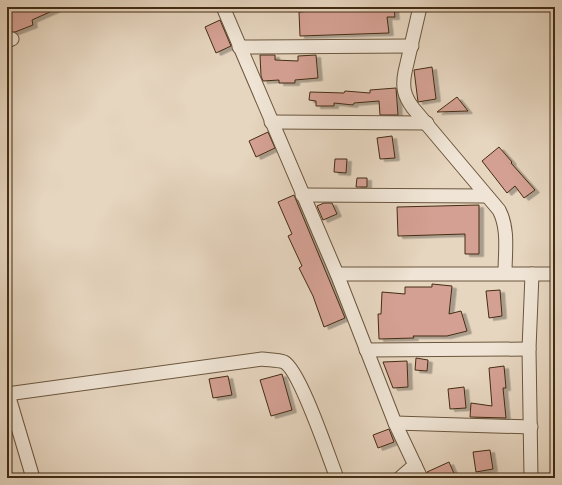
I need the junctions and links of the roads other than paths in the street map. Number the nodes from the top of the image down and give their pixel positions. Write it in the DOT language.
graph roads {
  1 [pos="223,7"];
  2 [pos="420,7"];
  3 [pos="412,46"];
  4 [pos="239,47"];
  5 [pos="271,122"];
  6 [pos="427,123"];
  7 [pos="302,195"];
  8 [pos="487,196"];
  9 [pos="504,273"];
  10 [pos="336,274"];
  11 [pos="532,274"];
  12 [pos="555,274"];
  13 [pos="529,349"];
  14 [pos="366,350"];
  15 [pos="8,394"];
  16 [pos="395,424"];
  17 [pos="531,427"];
  18 [pos="415,465"];
  19 [pos="33,478"];
  20 [pos="337,478"];
  21 [pos="400,478"];
  22 [pos="421,478"];
  23 [pos="531,478"];
  1 -- 4 [label="street"];
  2 -- 3 [label="street"];
  3 -- 4 [label="street"];
  3 -- 6 [label="street"];
  4 -- 5 [label="street"];
  5 -- 6 [label="street"];
  5 -- 7 [label="street"];
  6 -- 8 [label="street"];
  7 -- 8 [label="street"];
  7 -- 10 [label="street"];
  8 -- 9 [label="street"];
  9 -- 10 [label="street"];
  9 -- 11 [label="street"];
  10 -- 14 [label="street"];
  11 -- 12 [label="street"];
  11 -- 13 [label="street"];
  13 -- 14 [label="street"];
  13 -- 17 [label="street"];
  14 -- 16 [label="street"];
  15 -- 19 [label="street"];
  15 -- 20 [label="street"];
  16 -- 17 [label="street"];
  16 -- 18 [label="street"];
  17 -- 23 [label="street"];
  18 -- 21 [label="street"];
  18 -- 22 [label="street"];
}
